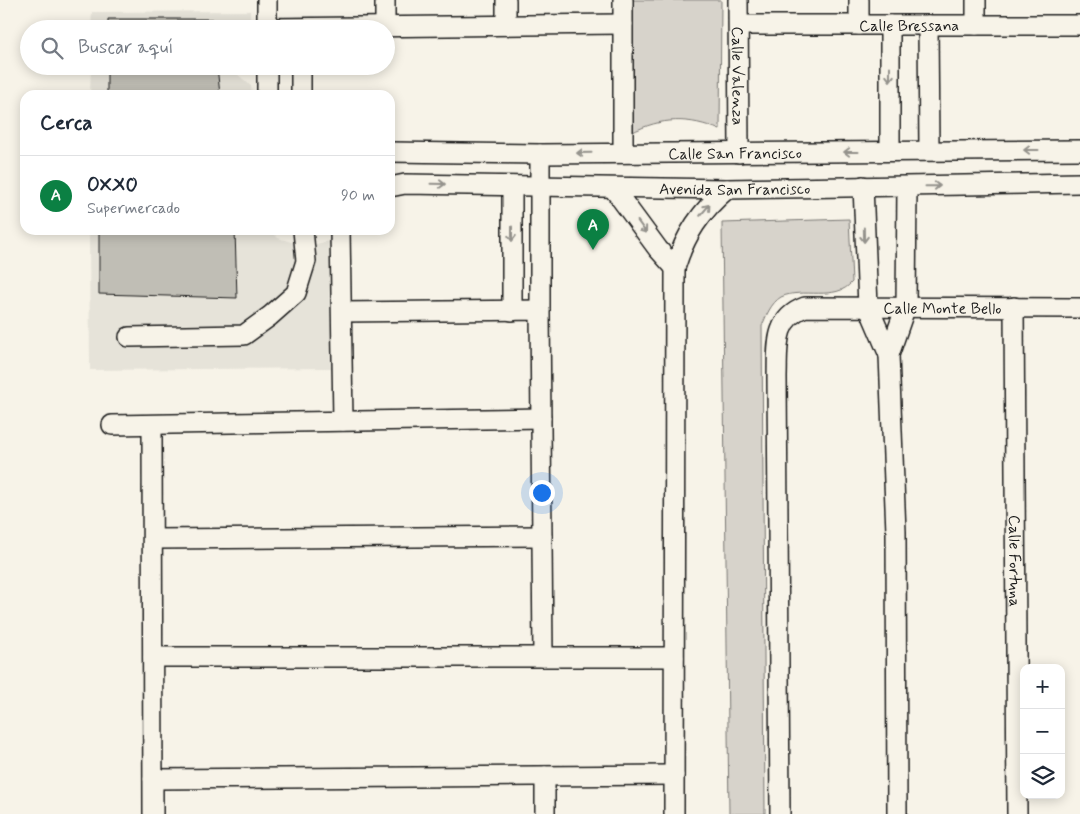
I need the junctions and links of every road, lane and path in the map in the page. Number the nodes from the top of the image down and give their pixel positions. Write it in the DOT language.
graph roads {
  1 [pos="267,0"];
  2 [pos="385,0"];
  3 [pos="506,0"];
  4 [pos="623,0"];
  5 [pos="738,0"];
  6 [pos="859,0"];
  7 [pos="976,0"];
  8 [pos="267,20"];
  9 [pos="385,20"];
  10 [pos="623,24"];
  11 [pos="506,25"];
  12 [pos="739,25"];
  13 [pos="928,25"];
  14 [pos="976,25"];
  15 [pos="1080,25"];
  16 [pos="395,26"];
  17 [pos="859,26"];
  18 [pos="890,26"];
  19 [pos="267,75"];
  20 [pos="301,75"];
  21 [pos="267,90"];
  22 [pos="301,90"];
  23 [pos="929,150"];
  24 [pos="1080,150"];
  25 [pos="395,152"];
  26 [pos="890,152"];
  27 [pos="623,153"];
  28 [pos="738,153"];
  29 [pos="540,154"];
  30 [pos="1080,184"];
  31 [pos="540,185"];
  32 [pos="395,186"];
  33 [pos="512,186"];
  34 [pos="863,186"];
  35 [pos="907,187"];
  36 [pos="613,188"];
  37 [pos="727,189"];
  38 [pos="303,235"];
  39 [pos="340,235"];
  40 [pos="675,268"];
  41 [pos="868,306"];
  42 [pos="906,306"];
  43 [pos="1014,307"];
  44 [pos="1080,308"];
  45 [pos="540,310"];
  46 [pos="512,311"];
  47 [pos="342,312"];
  48 [pos="129,336"];
  49 [pos="890,355"];
  50 [pos="541,418"];
  51 [pos="343,421"];
  52 [pos="112,424"];
  53 [pos="152,425"];
  54 [pos="542,536"];
  55 [pos="152,538"];
  56 [pos="153,657"];
  57 [pos="543,657"];
  58 [pos="674,657"];
  59 [pos="674,775"];
  60 [pos="545,776"];
  61 [pos="153,779"];
  62 [pos="153,814"];
  63 [pos="545,814"];
  64 [pos="674,814"];
  65 [pos="780,814"];
  66 [pos="897,814"];
  67 [pos="1017,814"];
  1 -- 8 [label="street"];
  2 -- 9 [label="street"];
  3 -- 11 [label="street"];
  4 -- 10 [label="street"];
  5 -- 12 [label="street, Calle Valenza"];
  6 -- 17 [label="street"];
  7 -- 14 [label="street"];
  10 -- 11 [label="street"];
  10 -- 27 [label="street"];
  11 -- 16 [label="street"];
  12 -- 17 [label="street, Calle Bressana"];
  12 -- 28 [label="street, Calle Valenza"];
  13 -- 14 [label="street, Calle Bressana"];
  13 -- 18 [label="street, Calle Bressana"];
  13 -- 23 [label="street"];
  14 -- 15 [label="street, Calle Bressana"];
  17 -- 18 [label="street, Calle Bressana"];
  18 -- 26 [label="street, one-way"];
  19 -- 21 [label="street"];
  20 -- 22 [label="street"];
  24 -- 23 [label="street, Calle San Francisco, one-way"];
  23 -- 26 [label="street, Calle San Francisco"];
  25 -- 29 [label="street, Calle San Francisco"];
  26 -- 28 [label="street, Calle San Francisco, one-way"];
  27 -- 28 [label="street, Calle San Francisco"];
  27 -- 29 [label="street, Calle San Francisco, one-way"];
  29 -- 31 [label="street"];
  35 -- 30 [label="street, Avenida San Francisco, one-way"];
  31 -- 33 [label="street, Avenida San Francisco"];
  31 -- 36 [label="street, Avenida San Francisco"];
  31 -- 45 [label="street"];
  32 -- 33 [label="street, Avenida San Francisco, one-way"];
  33 -- 46 [label="street, one-way"];
  34 -- 35 [label="street, Avenida San Francisco"];
  34 -- 37 [label="street, Avenida San Francisco"];
  34 -- 41 [label="street, one-way"];
  35 -- 42 [label="street"];
  36 -- 37 [label="street, Avenida San Francisco"];
  36 -- 40 [label="street, one-way"];
  40 -- 37 [label="street, one-way"];
  38 -- 48 [label="street"];
  39 -- 47 [label="street"];
  40 -- 58 [label="street"];
  41 -- 42 [label="street, Calle Monte Bello"];
  41 -- 49 [label="street"];
  41 -- 65 [label="street, Calle Monte Bello"];
  42 -- 43 [label="street, Calle Monte Bello"];
  42 -- 49 [label="street"];
  43 -- 44 [label="street, Calle Monte Bello"];
  43 -- 67 [label="street, Calle Fortuna"];
  45 -- 46 [label="street"];
  45 -- 50 [label="street"];
  46 -- 47 [label="street"];
  47 -- 51 [label="street"];
  49 -- 66 [label="street"];
  50 -- 51 [label="street"];
  50 -- 54 [label="street"];
  51 -- 53 [label="street"];
  52 -- 53 [label="street"];
  53 -- 55 [label="street"];
  54 -- 55 [label="street"];
  54 -- 57 [label="street"];
  55 -- 56 [label="street"];
  56 -- 57 [label="street"];
  56 -- 61 [label="street"];
  57 -- 58 [label="street"];
  58 -- 59 [label="street"];
  59 -- 60 [label="street"];
  59 -- 64 [label="street"];
  60 -- 61 [label="street"];
  60 -- 63 [label="street"];
  61 -- 62 [label="street"];
}
